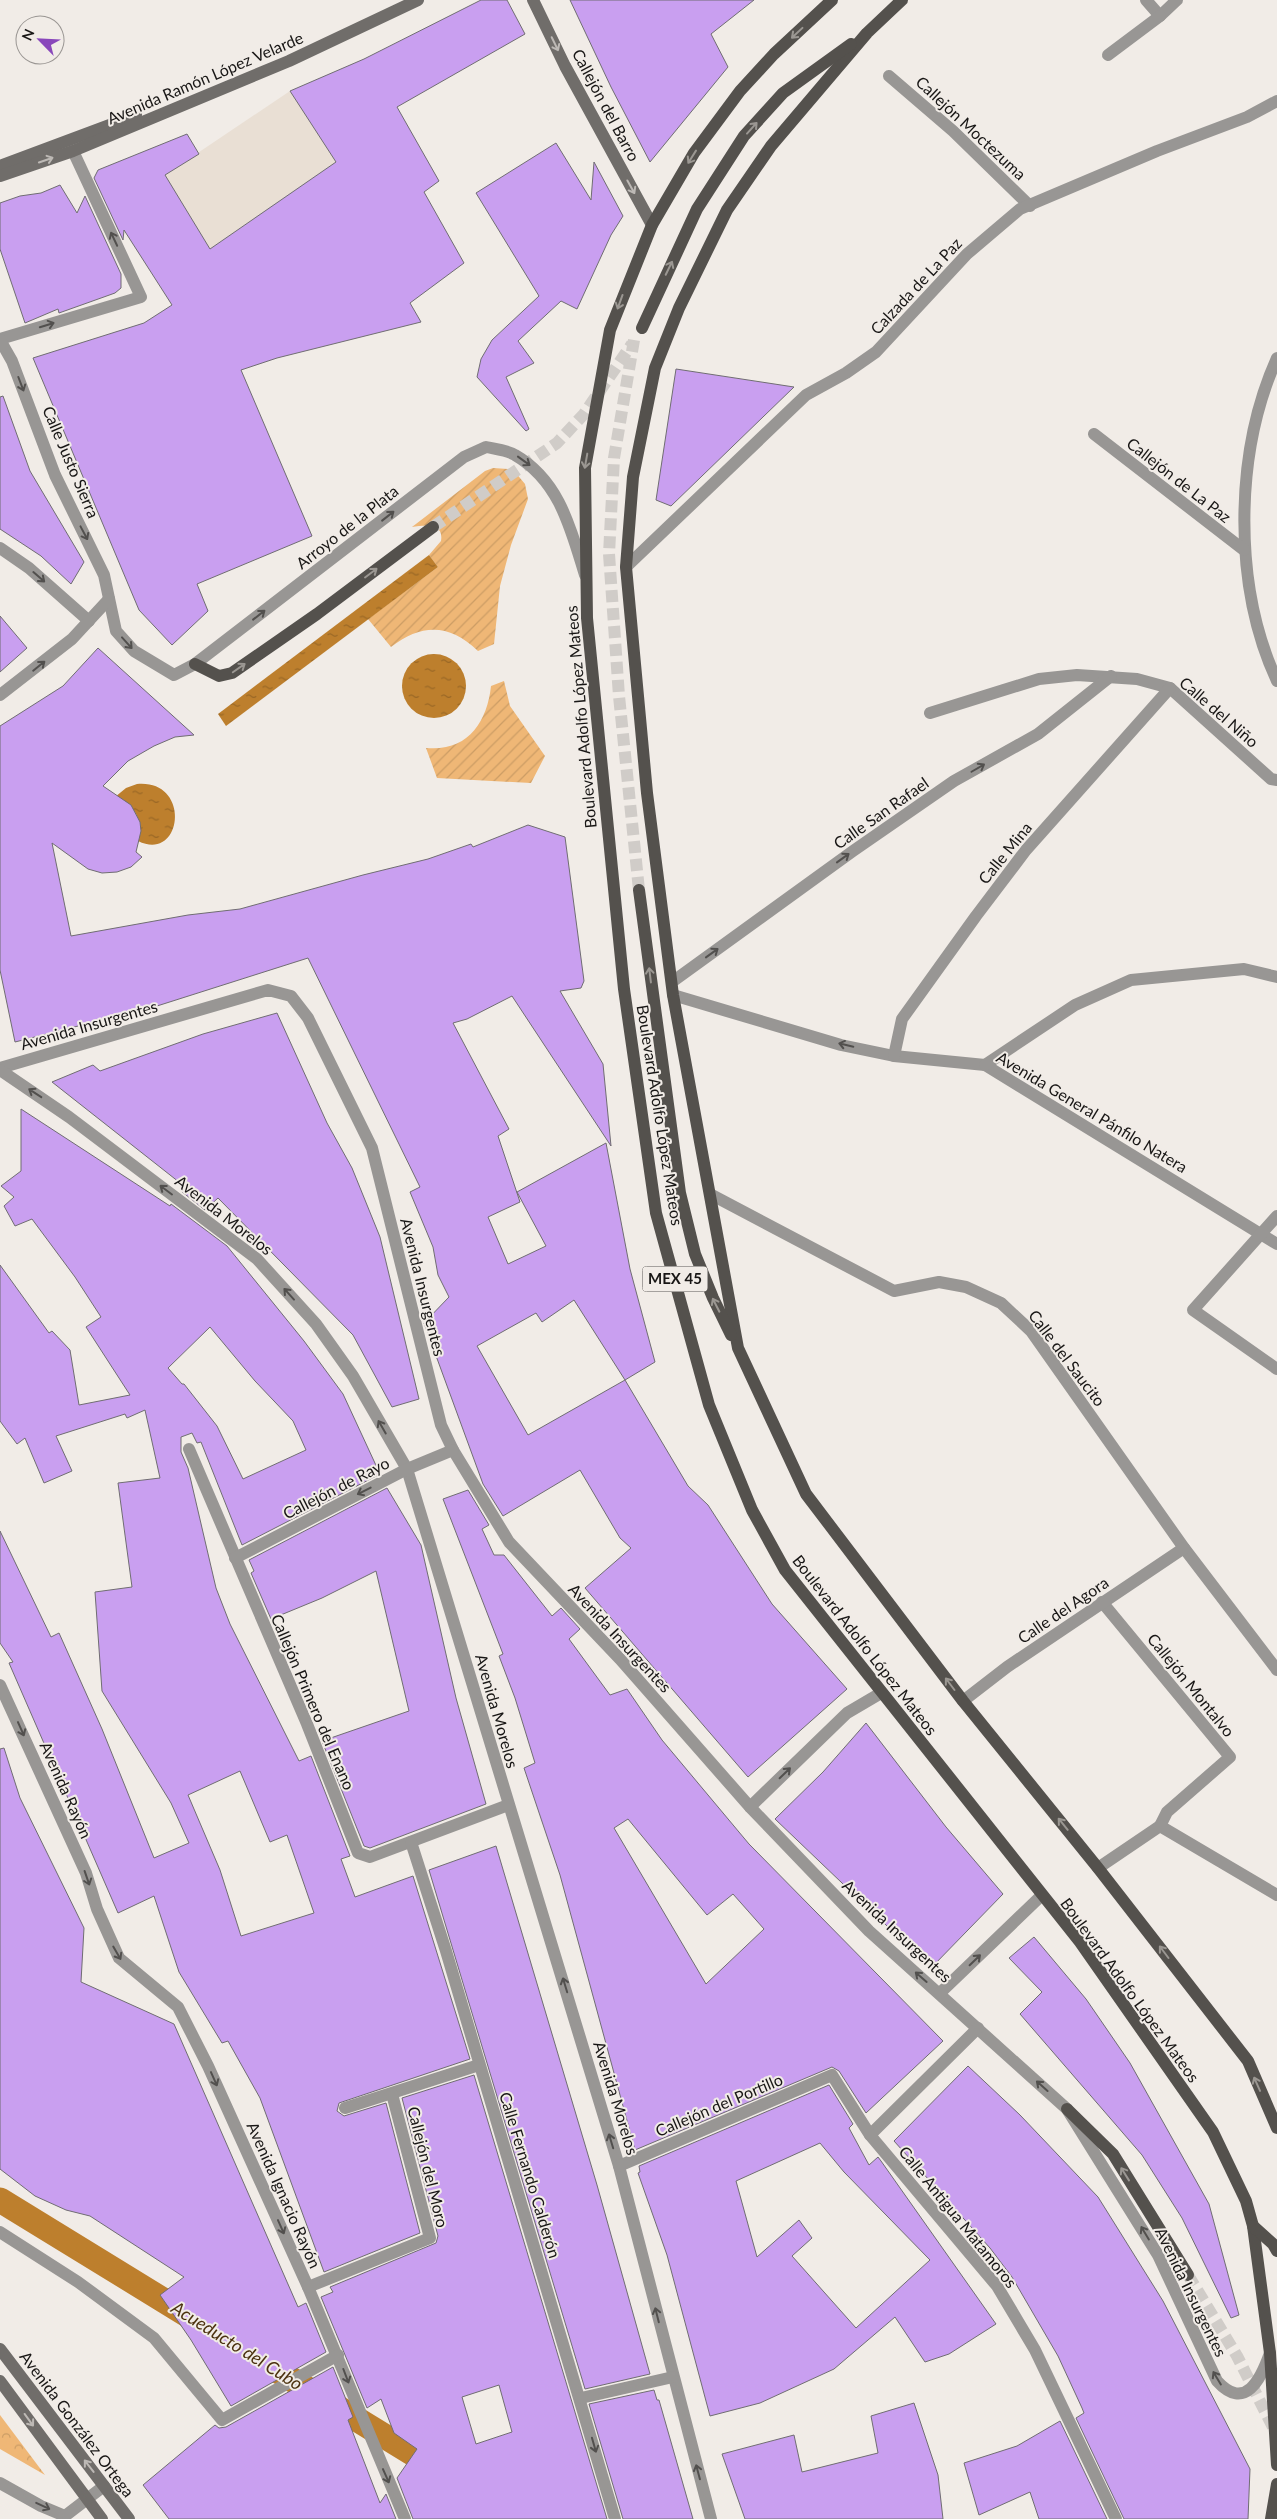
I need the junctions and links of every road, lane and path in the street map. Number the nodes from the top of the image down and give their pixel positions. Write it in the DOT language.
graph roads {
  1 [pos="400,0"];
  2 [pos="418,0"];
  3 [pos="533,0"];
  4 [pos="832,0"];
  5 [pos="902,0"];
  6 [pos="1146,0"];
  7 [pos="1177,0"];
  8 [pos="1160,16"];
  9 [pos="867,33"];
  10 [pos="1108,55"];
  11 [pos="890,76"];
  12 [pos="1277,102"];
  13 [pos="73,150"];
  14 [pos="0,166"];
  15 [pos="0,176"];
  16 [pos="1030,206"];
  17 [pos="652,225"];
  18 [pos="642,328"];
  19 [pos="0,339"];
  20 [pos="1277,358"];
  21 [pos="1094,434"];
  22 [pos="433,527"];
  23 [pos="0,548"];
  24 [pos="1244,550"];
  25 [pos="626,567"];
  26 [pos="585,578"];
  27 [pos="109,599"];
  28 [pos="89,620"];
  29 [pos="195,664"];
  30 [pos="1111,676"];
  31 [pos="1277,681"];
  32 [pos="1170,688"];
  33 [pos="0,696"];
  34 [pos="930,712"];
  35 [pos="1277,780"];
  36 [pos="639,890"];
  37 [pos="1277,977"];
  38 [pos="672,982"];
  39 [pos="673,995"];
  40 [pos="894,1056"];
  41 [pos="985,1065"];
  42 [pos="0,1069"];
  43 [pos="710,1194"];
  44 [pos="1277,1216"];
  45 [pos="1260,1233"];
  46 [pos="1277,1244"];
  47 [pos="738,1348"];
  48 [pos="1277,1369"];
  49 [pos="188,1449"];
  50 [pos="453,1450"];
  51 [pos="407,1469"];
  52 [pos="1184,1548"];
  53 [pos="235,1558"];
  54 [pos="1102,1602"];
  55 [pos="1272,1656"];
  56 [pos="1277,1670"];
  57 [pos="0,1685"];
  58 [pos="881,1693"];
  59 [pos="963,1701"];
  60 [pos="508,1805"];
  61 [pos="750,1807"];
  62 [pos="1160,1826"];
  63 [pos="411,1842"];
  64 [pos="1098,1868"];
  65 [pos="1277,1895"];
  66 [pos="1041,1896"];
  67 [pos="97,1909"];
  68 [pos="940,1994"];
  69 [pos="978,2028"];
  70 [pos="480,2065"];
  71 [pos="832,2075"];
  72 [pos="392,2094"];
  73 [pos="346,2108"];
  74 [pos="1067,2108"];
  75 [pos="1277,2128"];
  76 [pos="870,2135"];
  77 [pos="619,2166"];
  78 [pos="1253,2226"];
  79 [pos="0,2232"];
  80 [pos="1277,2251"];
  81 [pos="1188,2275"];
  82 [pos="308,2287"];
  83 [pos="0,2349"];
  84 [pos="1270,2352"];
  85 [pos="338,2355"];
  86 [pos="673,2377"];
  87 [pos="0,2381"];
  88 [pos="581,2398"];
  89 [pos="1277,2465"];
  90 [pos="0,2483"];
  91 [pos="1277,2484"];
  92 [pos="104,2486"];
  93 [pos="86,2498"];
  94 [pos="102,2519"];
  95 [pos="129,2519"];
  96 [pos="405,2519"];
  97 [pos="615,2519"];
  98 [pos="711,2519"];
  99 [pos="1116,2519"];
  100 [pos="1271,2519"];
  1 -- 14 [label="street, Avenida Ramón López Velarde"];
  2 -- 13 [label="street, Avenida Ramón López Velarde"];
  3 -- 17 [label="street, Callejón del Barro, one-way"];
  4 -- 17 [label="main road, Boulevard Adolfo López Mateos / MEX 45, one-way"];
  5 -- 9 [label="main road, Boulevard Adolfo López Mateos / MEX 45"];
  6 -- 8 [label="street"];
  7 -- 8 [label="street"];
  8 -- 10 [label="street"];
  18 -- 9 [label="main road, one-way"];
  9 -- 25 [label="main road, Boulevard Adolfo López Mateos / MEX 45"];
  11 -- 16 [label="street, Callejón Moctezuma"];
  12 -- 16 [label="street, Calzada de La Paz"];
  15 -- 13 [label="street, Avenida Ramón López Velarde, one-way"];
  19 -- 13 [label="street, one-way"];
  16 -- 25 [label="street, Calzada de La Paz"];
  17 -- 26 [label="main road, Boulevard Adolfo López Mateos / MEX 45, one-way"];
  19 -- 27 [label="street, Calle Justo Sierra, one-way"];
  20 -- 24 [label="street"];
  21 -- 24 [label="street, Callejón de La Paz"];
  29 -- 22 [label="main road, one-way"];
  23 -- 28 [label="street, one-way"];
  24 -- 31 [label="street"];
  25 -- 38 [label="main road, Boulevard Adolfo López Mateos / MEX 45"];
  29 -- 26 [label="street, Arroyo de la Plata, one-way"];
  26 -- 58 [label="main road, Boulevard Adolfo López Mateos / MEX 45"];
  27 -- 28 [label="street"];
  27 -- 29 [label="street, Arroyo de la Plata, one-way"];
  33 -- 28 [label="street, one-way"];
  30 -- 32 [label="street, Calle del Niño"];
  30 -- 34 [label="street, Calle del Niño"];
  38 -- 30 [label="street, Calle San Rafael, one-way"];
  32 -- 35 [label="street, Calle del Niño"];
  32 -- 40 [label="street, Calle Mina"];
  47 -- 36 [label="main road, one-way"];
  37 -- 41 [label="street"];
  38 -- 39 [label="main road, Boulevard Adolfo López Mateos / MEX 45"];
  40 -- 39 [label="street, Avenida General Pánfilo Natera, one-way"];
  39 -- 43 [label="main road, Boulevard Adolfo López Mateos / MEX 45"];
  40 -- 41 [label="street, Avenida General Pánfilo Natera"];
  41 -- 45 [label="street, Avenida General Pánfilo Natera"];
  42 -- 50 [label="street, Avenida Insurgentes"];
  51 -- 42 [label="street, Avenida Morelos, one-way"];
  43 -- 47 [label="main road, Boulevard Adolfo López Mateos / MEX 45"];
  43 -- 52 [label="street, Calle del Saucito"];
  44 -- 45 [label="street"];
  45 -- 46 [label="street, Avenida General Pánfilo Natera"];
  45 -- 48 [label="street"];
  59 -- 47 [label="main road, Boulevard Adolfo López Mateos / MEX 45, one-way"];
  49 -- 53 [label="street, Callejón Primero del Enano"];
  50 -- 51 [label="street, Callejón de Rayo"];
  50 -- 61 [label="street, Avenida Insurgentes"];
  51 -- 53 [label="street, Callejón de Rayo, one-way"];
  51 -- 60 [label="street, Avenida Morelos"];
  52 -- 54 [label="street, Calle del Agora"];
  52 -- 55 [label="street, Calle del Saucito"];
  53 -- 63 [label="street, Callejón Primero del Enano"];
  54 -- 59 [label="street, Calle del Agora"];
  54 -- 62 [label="street, Callejón Montalvo"];
  55 -- 56 [label="street, Calle del Saucito"];
  57 -- 67 [label="street, Avenida Rayón, one-way"];
  61 -- 58 [label="street, one-way"];
  58 -- 66 [label="main road, Boulevard Adolfo López Mateos / MEX 45"];
  64 -- 59 [label="main road, Boulevard Adolfo López Mateos / MEX 45, one-way"];
  60 -- 63 [label="street"];
  77 -- 60 [label="street, Avenida Morelos, one-way"];
  68 -- 61 [label="street, Avenida Insurgentes, one-way"];
  62 -- 64 [label="street, Callejón Montalvo"];
  62 -- 65 [label="street"];
  63 -- 70 [label="street, Calle Fernando Calderón"];
  75 -- 64 [label="main road, Boulevard Adolfo López Mateos / MEX 45, one-way"];
  68 -- 66 [label="street, one-way"];
  66 -- 78 [label="main road, Boulevard Adolfo López Mateos / MEX 45"];
  67 -- 82 [label="street, Avenida Ignacio Rayón, one-way"];
  68 -- 69 [label="street, Avenida Insurgentes"];
  74 -- 69 [label="street, Avenida Insurgentes, one-way"];
  69 -- 76 [label="street"];
  70 -- 72 [label="street"];
  70 -- 88 [label="street, Calle Fernando Calderón"];
  71 -- 76 [label="street, Calle Antigua Matamoros"];
  71 -- 77 [label="street, Callejón del Portillo"];
  72 -- 73 [label="street"];
  72 -- 82 [label="street, Callejón del Moro"];
  81 -- 74 [label="main road, one-way"];
  84 -- 74 [label="street, Avenida Insurgentes, one-way"];
  76 -- 99 [label="street, Calle Antigua Matamoros"];
  86 -- 77 [label="street, Avenida Morelos, one-way"];
  78 -- 80 [label="main road"];
  78 -- 84 [label="main road, Boulevard Adolfo López Mateos / MEX 45"];
  79 -- 85 [label="street"];
  82 -- 85 [label="street, Avenida Ignacio Rayón"];
  92 -- 83 [label="street, Avenida González Ortega, one-way"];
  84 -- 89 [label="main road, Boulevard Adolfo López Mateos / MEX 45"];
  85 -- 96 [label="street, Avenida Ignacio Rayón, one-way"];
  86 -- 88 [label="street"];
  98 -- 86 [label="street, Avenida Morelos, one-way"];
  87 -- 93 [label="street, one-way"];
  88 -- 97 [label="street, Calle Fernando Calderón, one-way"];
  90 -- 93 [label="street, one-way"];
  91 -- 100 [label="main road"];
  92 -- 93 [label="street"];
  92 -- 95 [label="street, Avenida González Ortega"];
  93 -- 94 [label="street"];
}
